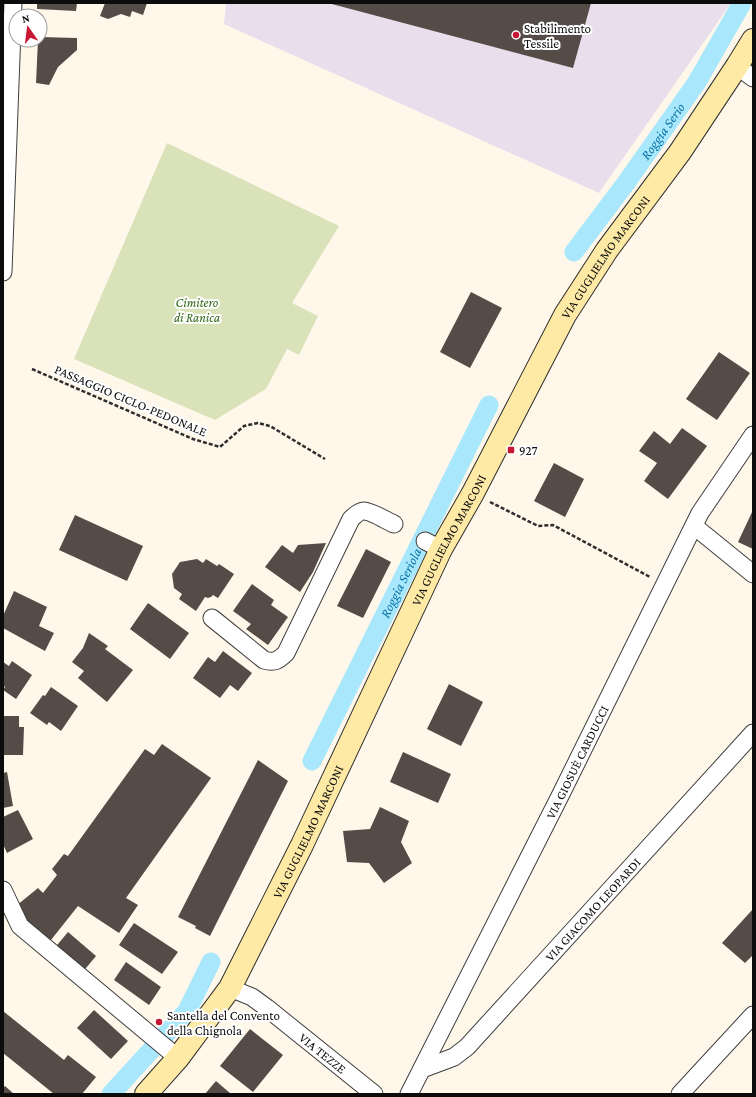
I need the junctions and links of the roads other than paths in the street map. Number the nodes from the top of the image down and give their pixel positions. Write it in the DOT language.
graph roads {
  1 [pos="13,3"];
  2 [pos="753,40"];
  3 [pos="745,72"];
  4 [pos="5,167"];
  5 [pos="3,272"];
  6 [pos="753,435"];
  7 [pos="394,524"];
  8 [pos="694,526"];
  9 [pos="753,574"];
  10 [pos="212,618"];
  11 [pos="753,733"];
  12 [pos="3,890"];
  13 [pos="230,988"];
  14 [pos="753,1015"];
  15 [pos="178,1058"];
  16 [pos="422,1069"];
  17 [pos="146,1094"];
  18 [pos="374,1094"];
  19 [pos="409,1094"];
  20 [pos="680,1094"];
  1 -- 4 [label="street"];
  2 -- 3 [label="street, VIA GUGLIELMO MARCONI"];
  3 -- 13 [label="street, VIA GUGLIELMO MARCONI"];
  4 -- 5 [label="street"];
  6 -- 8 [label="street, VIA GIOSUÈ CARDUCCI"];
  7 -- 10 [label="street"];
  8 -- 9 [label="street"];
  8 -- 16 [label="street, VIA GIOSUÈ CARDUCCI"];
  11 -- 16 [label="street, VIA GIACOMO LEOPARDI"];
  12 -- 15 [label="street"];
  13 -- 15 [label="street, VIA GUGLIELMO MARCONI"];
  13 -- 18 [label="street, VIA TEZZE"];
  14 -- 20 [label="street"];
  15 -- 17 [label="street, VIA GUGLIELMO MARCONI"];
  16 -- 19 [label="street, VIA GIOSUÈ CARDUCCI"];
}
